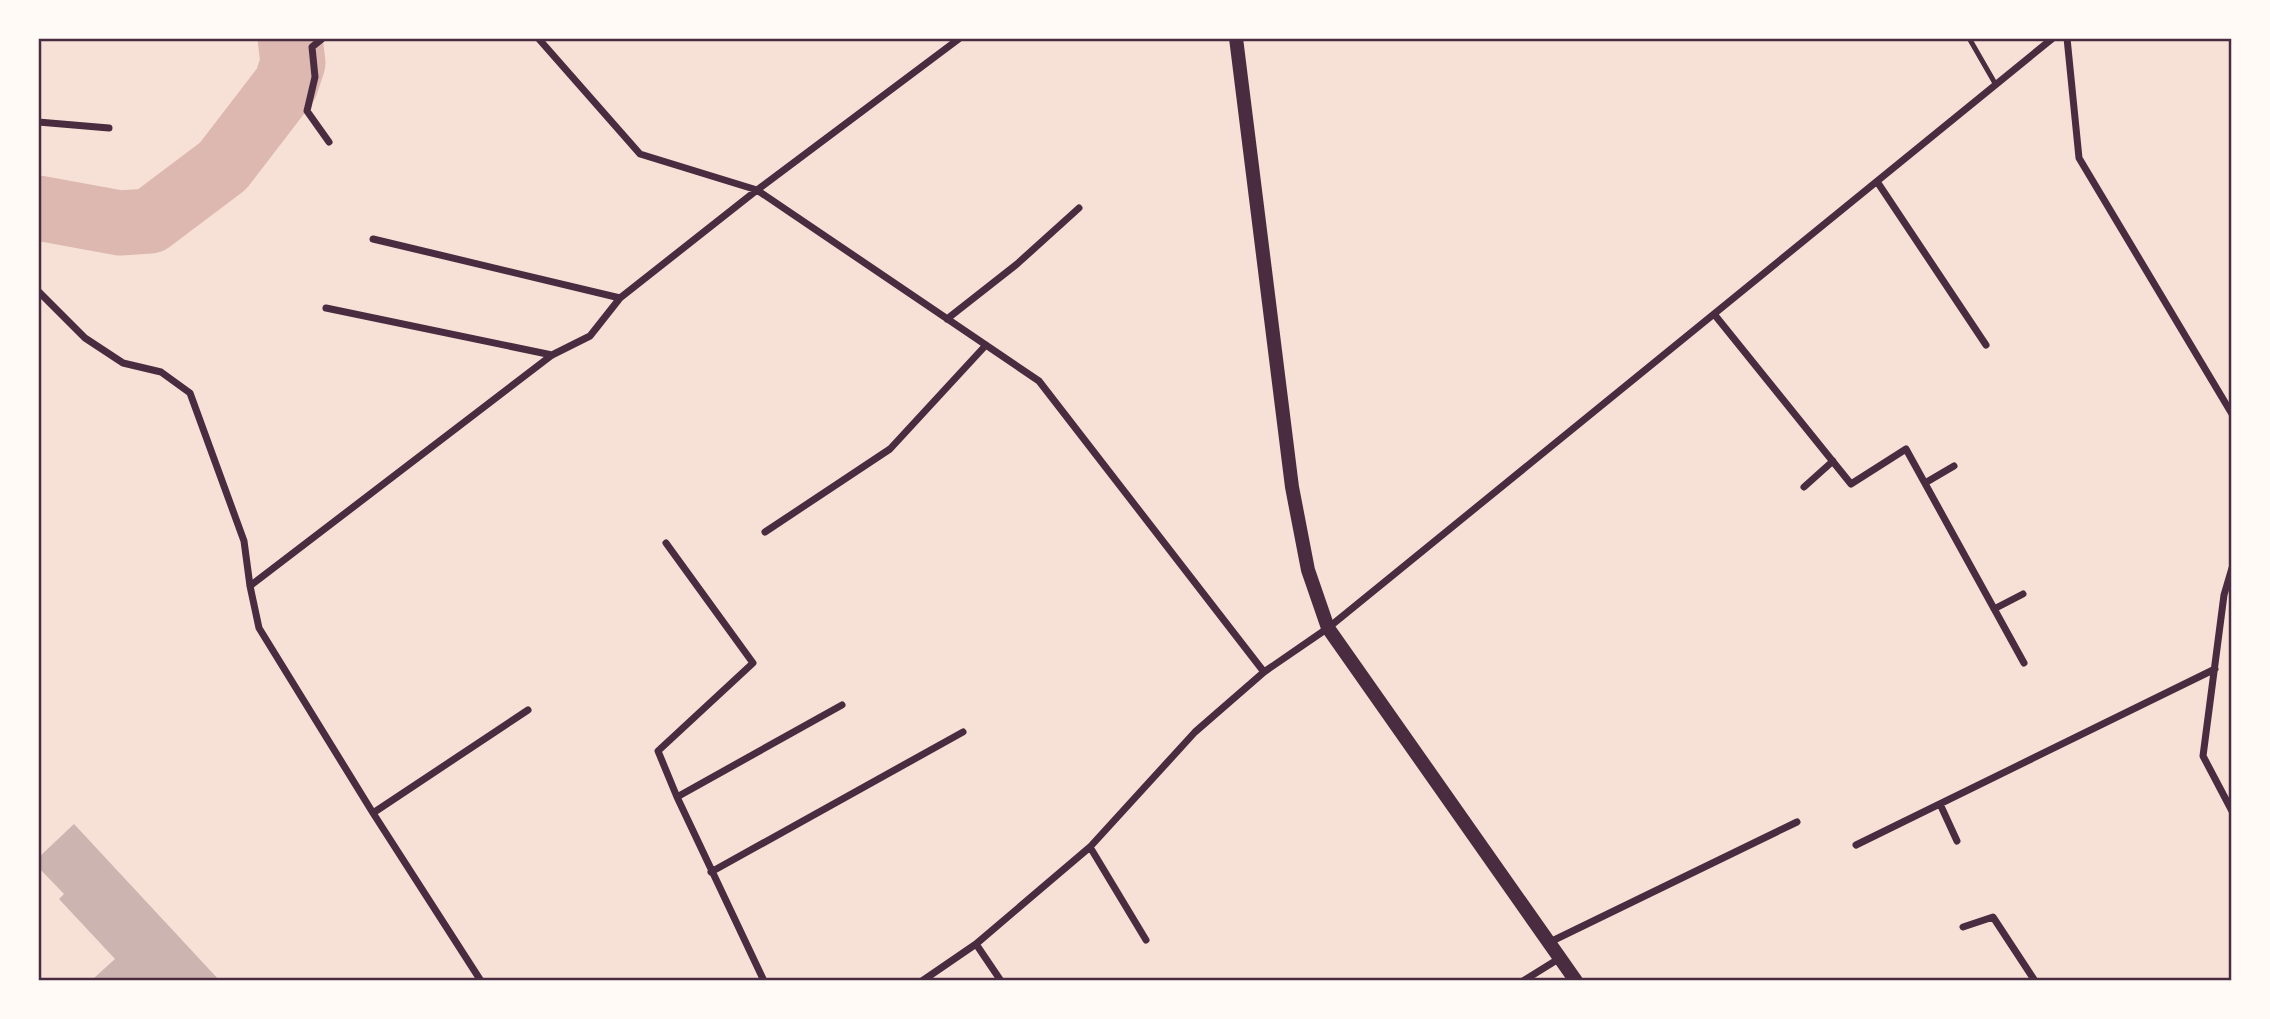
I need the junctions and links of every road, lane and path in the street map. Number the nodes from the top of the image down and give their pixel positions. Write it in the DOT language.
graph roads {
  1 [pos="323,38"];
  2 [pos="538,38"];
  3 [pos="960,38"];
  4 [pos="1236,38"];
  5 [pos="1969,38"];
  6 [pos="2053,38"];
  7 [pos="2067,38"];
  8 [pos="1996,85"];
  9 [pos="38,122"];
  10 [pos="109,128"];
  11 [pos="329,142"];
  12 [pos="1878,183"];
  13 [pos="757,190"];
  14 [pos="1079,208"];
  15 [pos="373,239"];
  16 [pos="38,291"];
  17 [pos="620,298"];
  18 [pos="326,308"];
  19 [pos="1714,314"];
  20 [pos="947,319"];
  21 [pos="986,345"];
  22 [pos="1986,345"];
  23 [pos="552,355"];
  24 [pos="2231,414"];
  25 [pos="1833,461"];
  26 [pos="1954,467"];
  27 [pos="1925,482"];
  28 [pos="1804,487"];
  29 [pos="765,532"];
  30 [pos="666,543"];
  31 [pos="2231,568"];
  32 [pos="250,586"];
  33 [pos="2023,594"];
  34 [pos="1994,609"];
  35 [pos="1328,628"];
  36 [pos="2024,663"];
  37 [pos="2215,669"];
  38 [pos="1265,672"];
  39 [pos="842,705"];
  40 [pos="528,710"];
  41 [pos="963,732"];
  42 [pos="677,797"];
  43 [pos="1940,804"];
  44 [pos="2231,811"];
  45 [pos="373,813"];
  46 [pos="1797,822"];
  47 [pos="1956,841"];
  48 [pos="1856,845"];
  49 [pos="1090,847"];
  50 [pos="711,872"];
  51 [pos="1964,927"];
  52 [pos="1146,940"];
  53 [pos="1550,942"];
  54 [pos="976,944"];
  55 [pos="1560,958"];
  56 [pos="481,981"];
  57 [pos="764,981"];
  58 [pos="922,981"];
  59 [pos="1001,981"];
  60 [pos="1523,981"];
  61 [pos="1576,981"];
  62 [pos="2035,981"];
  1 -- 11 [label="street"];
  2 -- 13 [label="street"];
  3 -- 13 [label="street"];
  4 -- 35 [label="main road"];
  5 -- 8 [label="lane"];
  6 -- 8 [label="street"];
  7 -- 24 [label="street"];
  8 -- 12 [label="street"];
  9 -- 10 [label="street"];
  12 -- 19 [label="street"];
  12 -- 22 [label="street"];
  13 -- 17 [label="street"];
  13 -- 20 [label="street"];
  14 -- 20 [label="street"];
  15 -- 17 [label="street"];
  16 -- 32 [label="street"];
  17 -- 23 [label="street"];
  18 -- 23 [label="street"];
  19 -- 25 [label="street"];
  19 -- 35 [label="street"];
  20 -- 21 [label="street"];
  21 -- 29 [label="street"];
  21 -- 38 [label="street"];
  23 -- 32 [label="street"];
  25 -- 27 [label="street"];
  25 -- 28 [label="street"];
  26 -- 27 [label="street"];
  27 -- 34 [label="street"];
  30 -- 42 [label="street"];
  31 -- 37 [label="street"];
  32 -- 45 [label="street"];
  33 -- 34 [label="street"];
  34 -- 36 [label="street"];
  35 -- 38 [label="street"];
  35 -- 53 [label="main road"];
  37 -- 43 [label="street"];
  37 -- 44 [label="street"];
  38 -- 49 [label="street"];
  39 -- 42 [label="street"];
  40 -- 45 [label="street"];
  41 -- 50 [label="street"];
  42 -- 50 [label="street"];
  43 -- 47 [label="street"];
  43 -- 48 [label="street"];
  45 -- 56 [label="street"];
  46 -- 53 [label="street"];
  49 -- 52 [label="street"];
  49 -- 54 [label="street"];
  50 -- 57 [label="street"];
  51 -- 62 [label="street"];
  53 -- 55 [label="main road"];
  54 -- 58 [label="street"];
  54 -- 59 [label="street"];
  55 -- 60 [label="street"];
  55 -- 61 [label="main road"];
}
